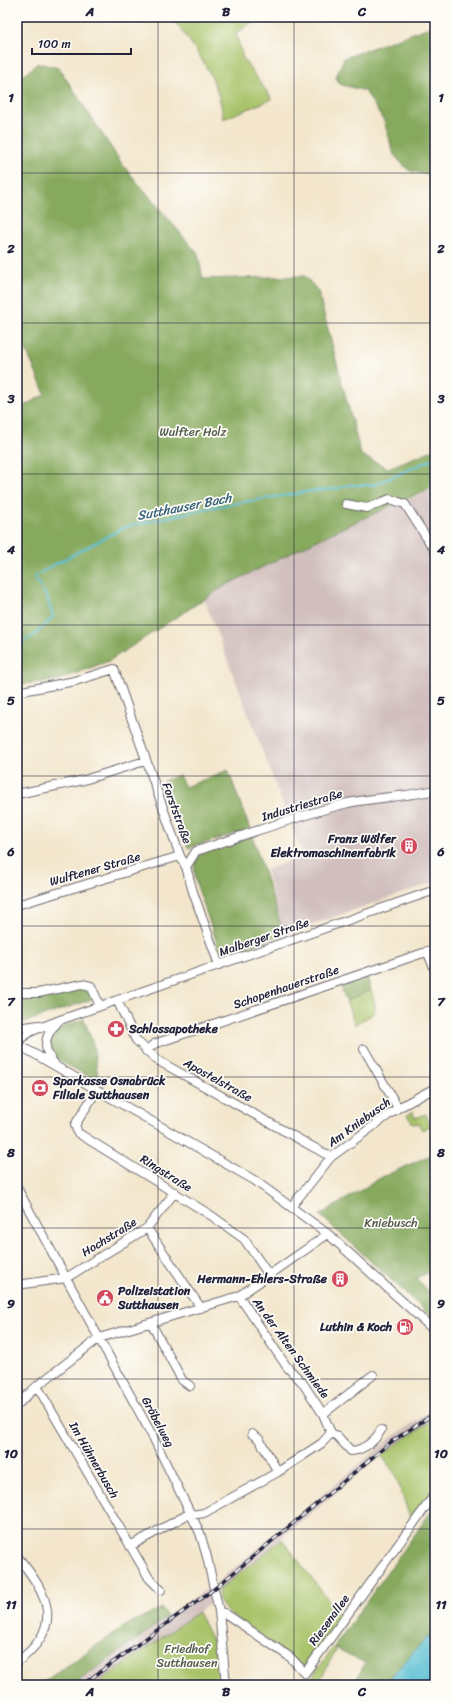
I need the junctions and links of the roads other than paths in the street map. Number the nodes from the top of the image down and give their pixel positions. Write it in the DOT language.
graph roads {
  1 [pos="346,504"];
  2 [pos="435,551"];
  3 [pos="17,692"];
  4 [pos="145,761"];
  5 [pos="435,790"];
  6 [pos="17,794"];
  7 [pos="180,856"];
  8 [pos="186,867"];
  9 [pos="435,890"];
  10 [pos="17,904"];
  11 [pos="431,950"];
  12 [pos="219,965"];
  13 [pos="435,970"];
  14 [pos="17,993"];
  15 [pos="117,1000"];
  16 [pos="100,1006"];
  17 [pos="60,1020"];
  18 [pos="51,1023"];
  19 [pos="17,1028"];
  20 [pos="17,1043"];
  21 [pos="364,1049"];
  22 [pos="146,1050"];
  23 [pos="57,1067"];
  24 [pos="435,1088"];
  25 [pos="97,1090"];
  26 [pos="398,1108"];
  27 [pos="331,1156"];
  28 [pos="17,1188"];
  29 [pos="175,1192"];
  30 [pos="292,1206"];
  31 [pos="147,1228"];
  32 [pos="328,1234"];
  33 [pos="269,1276"];
  34 [pos="66,1278"];
  35 [pos="17,1285"];
  36 [pos="239,1296"];
  37 [pos="201,1308"];
  38 [pos="150,1323"];
  39 [pos="435,1331"];
  40 [pos="99,1338"];
  41 [pos="373,1376"];
  42 [pos="37,1386"];
  43 [pos="190,1386"];
  44 [pos="17,1404"];
  45 [pos="323,1414"];
  46 [pos="381,1430"];
  47 [pos="331,1433"];
  48 [pos="252,1434"];
  49 [pos="278,1472"];
  50 [pos="435,1494"];
  51 [pos="192,1515"];
  52 [pos="130,1546"];
  53 [pos="17,1556"];
  54 [pos="161,1590"];
  55 [pos="219,1611"];
  56 [pos="17,1662"];
  57 [pos="226,1685"];
  1 -- 2 [label="street"];
  3 -- 4 [label="street, Forststraße"];
  4 -- 6 [label="street"];
  4 -- 7 [label="street, Forststraße"];
  5 -- 8 [label="street, Industriestraße"];
  7 -- 8 [label="street, Forststraße"];
  7 -- 10 [label="street, Wulftener Straße"];
  8 -- 12 [label="street, Forststraße"];
  9 -- 12 [label="street, Malberger Straße"];
  11 -- 13 [label="street"];
  11 -- 22 [label="street, Schopenhauerstraße"];
  12 -- 15 [label="street, Malberger Straße"];
  14 -- 16 [label="street"];
  15 -- 16 [label="street, Malberger Straße"];
  15 -- 22 [label="street, Apostelstraße"];
  16 -- 17 [label="street, Malberger Straße"];
  17 -- 18 [label="street, Malberger Straße"];
  17 -- 23 [label="street"];
  18 -- 19 [label="street"];
  18 -- 20 [label="street, Malberger Straße"];
  20 -- 23 [label="street"];
  21 -- 26 [label="street"];
  22 -- 27 [label="street, Apostelstraße"];
  23 -- 25 [label="street"];
  24 -- 26 [label="street, Am Kniebusch"];
  25 -- 29 [label="street, Ringstraße"];
  25 -- 30 [label="street"];
  26 -- 27 [label="street, Am Kniebusch"];
  27 -- 30 [label="street, Am Kniebusch"];
  28 -- 34 [label="street, Gröbelweg"];
  29 -- 31 [label="street, Hochstraße"];
  29 -- 33 [label="street, Ringstraße"];
  30 -- 32 [label="street"];
  31 -- 34 [label="street, Hochstraße"];
  31 -- 37 [label="street"];
  32 -- 33 [label="street"];
  32 -- 39 [label="street"];
  33 -- 36 [label="street"];
  34 -- 35 [label="street"];
  34 -- 40 [label="street, Gröbelweg"];
  36 -- 37 [label="street"];
  36 -- 45 [label="street, An der Alten Schmiede"];
  37 -- 38 [label="street"];
  38 -- 40 [label="street"];
  38 -- 43 [label="street"];
  40 -- 42 [label="street"];
  40 -- 51 [label="street, Gröbelweg"];
  41 -- 45 [label="street, An der Alten Schmiede"];
  42 -- 44 [label="street"];
  42 -- 52 [label="street, Im Hühnerbusch"];
  45 -- 47 [label="street, An der Alten Schmiede"];
  46 -- 47 [label="street, An der Alten Schmiede"];
  47 -- 49 [label="street"];
  48 -- 49 [label="street"];
  49 -- 51 [label="street"];
  50 -- 55 [label="street, Riesenallee"];
  51 -- 52 [label="street"];
  51 -- 55 [label="street, Gröbelweg"];
  52 -- 54 [label="street, Im Hühnerbusch"];
  53 -- 56 [label="street"];
  55 -- 57 [label="street, Gröbelweg"];
}
